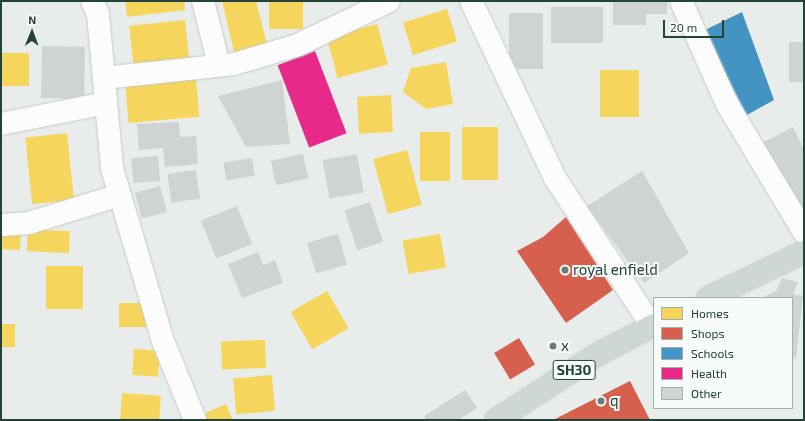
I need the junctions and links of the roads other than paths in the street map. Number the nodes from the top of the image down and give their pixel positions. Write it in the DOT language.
graph roads {
  1 [pos="92,1"];
  2 [pos="203,1"];
  3 [pos="390,1"];
  4 [pos="471,1"];
  5 [pos="681,1"];
  6 [pos="220,65"];
  7 [pos="104,78"];
  8 [pos="106,103"];
  9 [pos="1,124"];
  10 [pos="120,195"];
  11 [pos="1,224"];
  12 [pos="804,232"];
  13 [pos="804,252"];
  14 [pos="710,297"];
  15 [pos="653,325"];
  16 [pos="195,420"];
  17 [pos="496,420"];
  1 -- 7 [label="street"];
  2 -- 6 [label="street"];
  3 -- 6 [label="street"];
  4 -- 15 [label="street"];
  5 -- 12 [label="street"];
  6 -- 7 [label="street"];
  7 -- 8 [label="street"];
  8 -- 9 [label="street"];
  8 -- 10 [label="street"];
  10 -- 11 [label="street"];
  10 -- 16 [label="street"];
  13 -- 14 [label="main road"];
  15 -- 17 [label="main road, SH30"];
}
